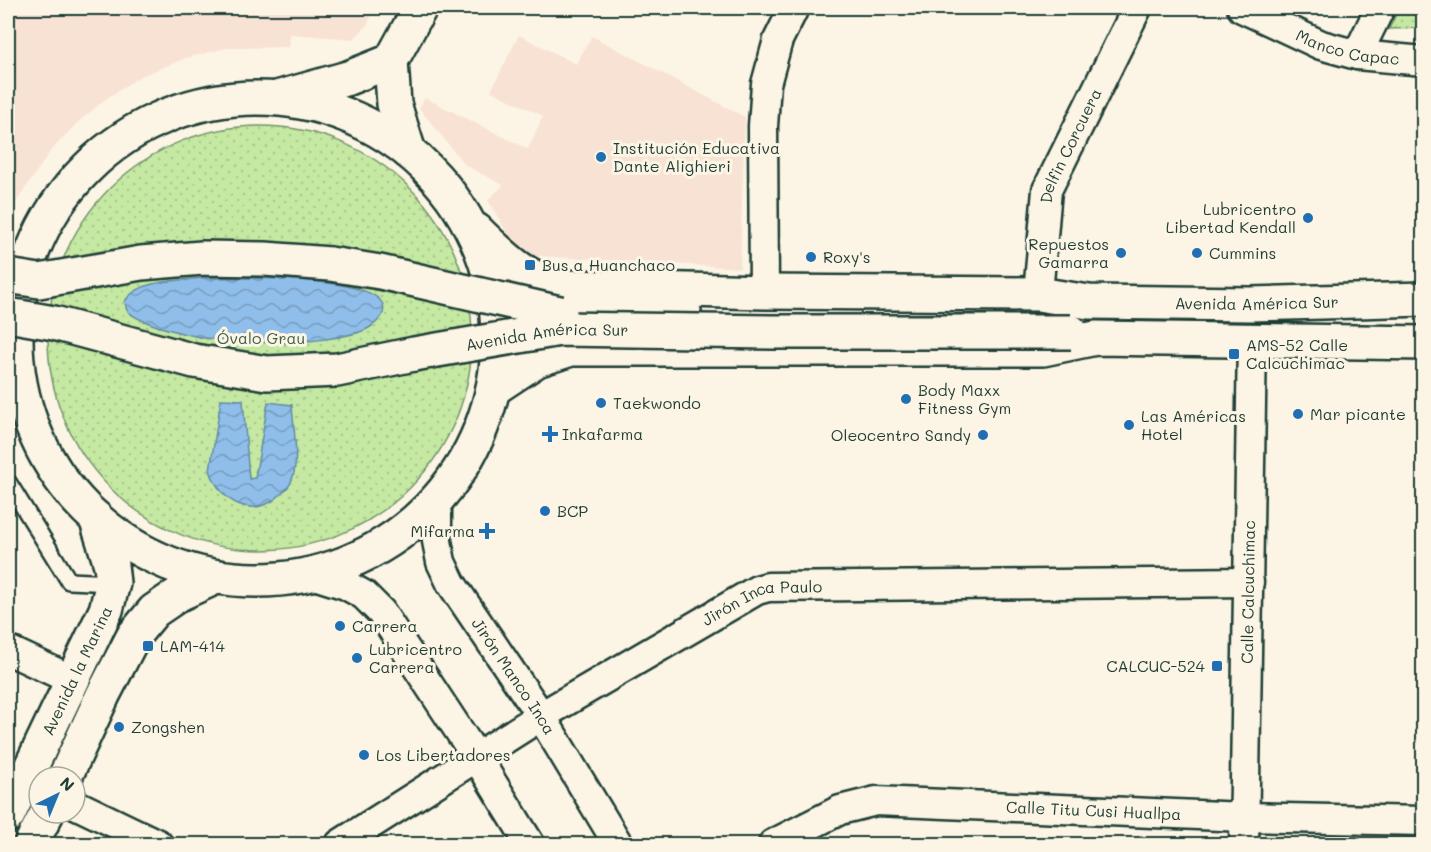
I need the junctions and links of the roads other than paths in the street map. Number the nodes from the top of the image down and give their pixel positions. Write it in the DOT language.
graph roads {
  1 [pos="420,8"];
  2 [pos="794,8"];
  3 [pos="1137,8"];
  4 [pos="1242,8"];
  5 [pos="1380,8"];
  6 [pos="1357,55"];
  7 [pos="391,61"];
  8 [pos="1424,61"];
  9 [pos="277,98"];
  10 [pos="409,152"];
  11 [pos="466,221"];
  12 [pos="43,224"];
  13 [pos="8,244"];
  14 [pos="8,276"];
  15 [pos="764,292"];
  16 [pos="1038,294"];
  17 [pos="1424,299"];
  18 [pos="8,315"];
  19 [pos="1080,320"];
  20 [pos="1252,339"];
  21 [pos="1424,343"];
  22 [pos="15,387"];
  23 [pos="493,389"];
  24 [pos="8,482"];
  25 [pos="438,500"];
  26 [pos="96,518"];
  27 [pos="311,574"];
  28 [pos="216,577"];
  29 [pos="1249,582"];
  30 [pos="113,583"];
  31 [pos="8,650"];
  32 [pos="72,680"];
  33 [pos="541,716"];
  34 [pos="477,758"];
  35 [pos="71,765"];
  36 [pos="87,810"];
  37 [pos="8,815"];
  38 [pos="1244,817"];
  39 [pos="1424,821"];
  40 [pos="41,825"];
  41 [pos="32,844"];
  42 [pos="158,844"];
  43 [pos="340,844"];
  44 [pos="530,844"];
  45 [pos="618,844"];
  46 [pos="774,844"];
  47 [pos="1244,844"];
  1 -- 7 [label="main road"];
  2 -- 15 [label="street"];
  3 -- 16 [label="street, Delfin Corcuera"];
  4 -- 6 [label="street, Manco Capac"];
  5 -- 6 [label="street"];
  6 -- 8 [label="street, Manco Capac"];
  7 -- 9 [label="main road"];
  7 -- 10 [label="main road"];
  9 -- 10 [label="main road"];
  9 -- 12 [label="main road"];
  10 -- 11 [label="main road"];
  11 -- 15 [label="main road, Avenida América Sur"];
  11 -- 23 [label="main road"];
  12 -- 13 [label="main road"];
  12 -- 22 [label="main road"];
  14 -- 19 [label="main road, Avenida América Sur, bridge"];
  15 -- 16 [label="main road, Avenida América Sur"];
  16 -- 19 [label="main road, Avenida América Sur"];
  17 -- 19 [label="main road, Avenida América Sur"];
  18 -- 19 [label="main road, Avenida América Sur, bridge"];
  19 -- 20 [label="main road, Avenida América Sur"];
  19 -- 23 [label="main road, Avenida América Sur"];
  20 -- 21 [label="main road, Avenida América Sur"];
  20 -- 29 [label="street, Calle Calcuchimac"];
  22 -- 26 [label="main road"];
  23 -- 25 [label="main road"];
  24 -- 30 [label="lane"];
  25 -- 27 [label="main road"];
  25 -- 33 [label="street, Jirón Manco Inca"];
  26 -- 28 [label="main road"];
  26 -- 30 [label="main road, Avenida la Marina"];
  27 -- 28 [label="main road"];
  27 -- 34 [label="street"];
  28 -- 35 [label="main road"];
  29 -- 33 [label="street, Jirón Inca Paulo"];
  29 -- 38 [label="street, Calle Calcuchimac"];
  30 -- 32 [label="main road, Avenida la Marina"];
  31 -- 32 [label="street"];
  32 -- 37 [label="main road, Avenida la Marina"];
  33 -- 34 [label="street, Jirón Inca Paulo"];
  33 -- 45 [label="street, Jirón Manco Inca"];
  34 -- 43 [label="street, Jirón Inca Paulo"];
  34 -- 44 [label="street"];
  36 -- 42 [label="street"];
  38 -- 39 [label="street, Calle Titu Cusi Huallpa"];
  38 -- 46 [label="street, Calle Titu Cusi Huallpa"];
  38 -- 47 [label="street, Calle Calcuchimac"];
  40 -- 41 [label="main road"];
}
